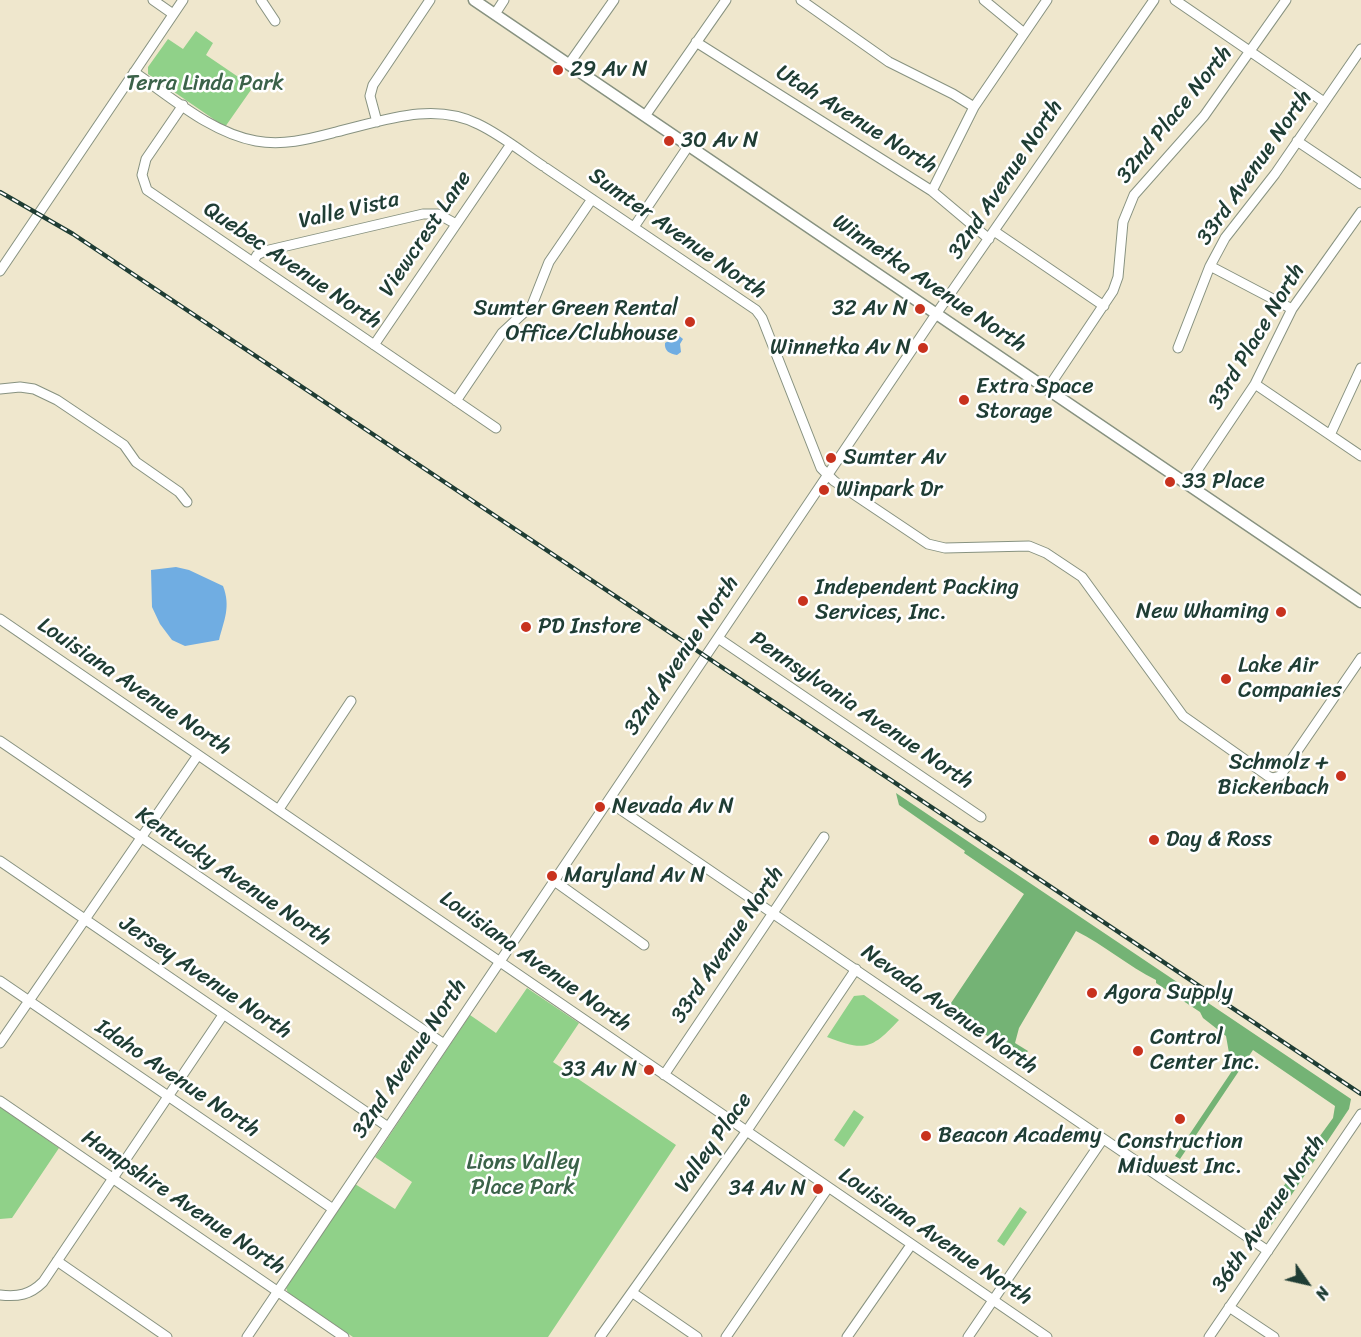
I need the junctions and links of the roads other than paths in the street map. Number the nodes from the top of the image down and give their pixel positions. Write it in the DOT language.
graph roads {
  1 [pos="153,0"];
  2 [pos="183,0"];
  3 [pos="261,0"];
  4 [pos="430,0"];
  5 [pos="474,0"];
  6 [pos="504,0"];
  7 [pos="614,0"];
  8 [pos="726,0"];
  9 [pos="801,0"];
  10 [pos="984,0"];
  11 [pos="1047,0"];
  12 [pos="1154,0"];
  13 [pos="1175,0"];
  14 [pos="1286,0"];
  15 [pos="173,14"];
  16 [pos="495,14"];
  17 [pos="275,21"];
  18 [pos="1024,33"];
  19 [pos="696,42"];
  20 [pos="1361,49"];
  21 [pos="1251,51"];
  22 [pos="1357,63"];
  23 [pos="569,64"];
  24 [pos="134,72"];
  25 [pos="1324,102"];
  26 [pos="183,105"];
  27 [pos="974,107"];
  28 [pos="645,116"];
  29 [pos="376,122"];
  30 [pos="1297,141"];
  31 [pos="511,144"];
  32 [pos="689,145"];
  33 [pos="1361,184"];
  34 [pos="932,191"];
  35 [pos="592,199"];
  36 [pos="1361,212"];
  37 [pos="456,224"];
  38 [pos="634,227"];
  39 [pos="992,235"];
  40 [pos="253,262"];
  41 [pos="1210,266"];
  42 [pos="0,271"];
  43 [pos="1104,306"];
  44 [pos="1292,309"];
  45 [pos="938,313"];
  46 [pos="374,345"];
  47 [pos="1178,348"];
  48 [pos="1361,368"];
  49 [pos="1255,384"];
  50 [pos="1048,388"];
  51 [pos="0,389"];
  52 [pos="456,401"];
  53 [pos="496,428"];
  54 [pos="1330,435"];
  55 [pos="1361,456"];
  56 [pos="828,475"];
  57 [pos="1188,483"];
  58 [pos="187,502"];
  59 [pos="1361,602"];
  60 [pos="0,619"];
  61 [pos="718,638"];
  62 [pos="1361,658"];
  63 [pos="351,701"];
  64 [pos="0,741"];
  65 [pos="198,755"];
  66 [pos="608,801"];
  67 [pos="279,809"];
  68 [pos="981,817"];
  69 [pos="824,837"];
  70 [pos="141,838"];
  71 [pos="0,861"];
  72 [pos="554,880"];
  73 [pos="773,914"];
  74 [pos="85,919"];
  75 [pos="644,945"];
  76 [pos="499,962"];
  77 [pos="856,969"];
  78 [pos="0,981"];
  79 [pos="29,1001"];
  80 [pos="223,1015"];
  81 [pos="0,1043"];
  82 [pos="444,1044"];
  83 [pos="664,1076"];
  84 [pos="168,1096"];
  85 [pos="0,1101"];
  86 [pos="1361,1114"];
  87 [pos="388,1127"];
  88 [pos="746,1132"];
  89 [pos="1103,1139"];
  90 [pos="113,1179"];
  91 [pos="828,1188"];
  92 [pos="333,1209"];
  93 [pos="911,1245"];
  94 [pos="1268,1251"];
  95 [pos="57,1261"];
  96 [pos="277,1292"];
  97 [pos="633,1293"];
  98 [pos="0,1295"];
  99 [pos="994,1300"];
  100 [pos="1230,1307"];
  101 [pos="167,1337"];
  102 [pos="247,1337"];
  103 [pos="344,1337"];
  104 [pos="600,1337"];
  105 [pos="697,1337"];
  106 [pos="726,1337"];
  107 [pos="847,1337"];
  108 [pos="968,1337"];
  109 [pos="1047,1337"];
  110 [pos="1209,1337"];
  111 [pos="1274,1337"];
  1 -- 15 [label="street"];
  2 -- 15 [label="street"];
  3 -- 17 [label="street"];
  4 -- 29 [label="street"];
  5 -- 16 [label="main road, Winnetka Avenue North"];
  6 -- 16 [label="street"];
  7 -- 23 [label="street"];
  8 -- 19 [label="street"];
  9 -- 27 [label="street"];
  10 -- 18 [label="street"];
  11 -- 18 [label="street"];
  12 -- 39 [label="street, 32nd Avenue North"];
  13 -- 21 [label="street"];
  14 -- 21 [label="street, 32nd Place North"];
  15 -- 24 [label="street"];
  16 -- 23 [label="main road, Winnetka Avenue North"];
  18 -- 27 [label="street"];
  19 -- 28 [label="street"];
  19 -- 34 [label="street, Utah Avenue North"];
  20 -- 22 [label="street, 33rd Avenue North"];
  21 -- 25 [label="street"];
  21 -- 43 [label="street, 32nd Place North"];
  22 -- 25 [label="street, 33rd Avenue North"];
  23 -- 28 [label="main road, Winnetka Avenue North"];
  24 -- 26 [label="street, Sumter Avenue North"];
  24 -- 42 [label="street"];
  25 -- 30 [label="street, 33rd Avenue North"];
  26 -- 29 [label="street, Sumter Avenue North"];
  26 -- 40 [label="street, Quebec Avenue North"];
  27 -- 34 [label="street"];
  28 -- 32 [label="main road, Winnetka Avenue North"];
  29 -- 31 [label="street, Sumter Avenue North"];
  30 -- 33 [label="street"];
  30 -- 41 [label="street, 33rd Avenue North"];
  31 -- 35 [label="street, Sumter Avenue North"];
  31 -- 37 [label="street, Viewcrest Lane"];
  32 -- 38 [label="street"];
  32 -- 45 [label="main road, Winnetka Avenue North"];
  34 -- 39 [label="street, Utah Avenue North"];
  35 -- 38 [label="street, Sumter Avenue North"];
  35 -- 52 [label="street"];
  36 -- 44 [label="street, 33rd Place North"];
  37 -- 40 [label="street, Valle Vista"];
  37 -- 46 [label="street, Viewcrest Lane"];
  38 -- 56 [label="street, Sumter Avenue North"];
  39 -- 43 [label="street, Utah Avenue North"];
  39 -- 45 [label="street, 32nd Avenue North"];
  40 -- 46 [label="street, Quebec Avenue North"];
  41 -- 44 [label="street"];
  41 -- 47 [label="street, 33rd Avenue North"];
  43 -- 50 [label="street, 32nd Place North"];
  44 -- 49 [label="street, 33rd Place North"];
  45 -- 50 [label="main road, Winnetka Avenue North"];
  45 -- 56 [label="street, 32nd Avenue North"];
  46 -- 52 [label="street, Quebec Avenue North"];
  48 -- 54 [label="street"];
  49 -- 54 [label="street"];
  49 -- 57 [label="street, 33rd Place North"];
  50 -- 57 [label="main road, Winnetka Avenue North"];
  51 -- 58 [label="street"];
  52 -- 53 [label="street, Quebec Avenue North"];
  54 -- 55 [label="street"];
  56 -- 61 [label="street, 32nd Avenue North"];
  56 -- 62 [label="street"];
  57 -- 59 [label="main road, Winnetka Avenue North"];
  60 -- 65 [label="street, Louisiana Avenue North"];
  61 -- 66 [label="street, 32nd Avenue North"];
  61 -- 68 [label="street, Pennsylvania Avenue North"];
  63 -- 67 [label="street"];
  64 -- 70 [label="street, Kentucky Avenue North"];
  65 -- 67 [label="street, Louisiana Avenue North"];
  65 -- 70 [label="street"];
  66 -- 72 [label="street, 32nd Avenue North"];
  66 -- 73 [label="street, Nevada Avenue North"];
  67 -- 76 [label="street, Louisiana Avenue North"];
  69 -- 73 [label="street, 33rd Avenue North"];
  70 -- 74 [label="street"];
  70 -- 82 [label="street, Kentucky Avenue North"];
  71 -- 74 [label="street, Jersey Avenue North"];
  72 -- 75 [label="street"];
  72 -- 76 [label="street, 32nd Avenue North"];
  73 -- 77 [label="street, Nevada Avenue North"];
  73 -- 83 [label="street, 33rd Avenue North"];
  74 -- 79 [label="street"];
  74 -- 80 [label="street, Jersey Avenue North"];
  76 -- 82 [label="street, 32nd Avenue North"];
  76 -- 83 [label="street, Louisiana Avenue North"];
  77 -- 88 [label="street, Valley Place"];
  77 -- 89 [label="street, Nevada Avenue North"];
  78 -- 79 [label="street, Idaho Avenue North"];
  79 -- 81 [label="street"];
  79 -- 84 [label="street, Idaho Avenue North"];
  80 -- 84 [label="street"];
  80 -- 87 [label="street, Jersey Avenue North"];
  82 -- 87 [label="street, 32nd Avenue North"];
  83 -- 88 [label="street, Louisiana Avenue North"];
  84 -- 90 [label="street"];
  84 -- 92 [label="street, Idaho Avenue North"];
  85 -- 90 [label="street, Hampshire Avenue North"];
  86 -- 94 [label="street, 36th Avenue North"];
  87 -- 92 [label="street, 32nd Avenue North"];
  88 -- 91 [label="street, Louisiana Avenue North"];
  88 -- 97 [label="street, Valley Place"];
  89 -- 94 [label="street, Nevada Avenue North"];
  89 -- 99 [label="street"];
  90 -- 95 [label="street"];
  90 -- 96 [label="street, Hampshire Avenue North"];
  91 -- 93 [label="street, Louisiana Avenue North"];
  91 -- 106 [label="street"];
  92 -- 96 [label="street, 32nd Avenue North"];
  93 -- 99 [label="street, Louisiana Avenue North"];
  93 -- 107 [label="street"];
  94 -- 100 [label="street, 36th Avenue North"];
  95 -- 98 [label="street"];
  95 -- 101 [label="street"];
  96 -- 102 [label="street, 32nd Avenue North"];
  96 -- 103 [label="street, Hampshire Avenue North"];
  97 -- 104 [label="street, Valley Place"];
  97 -- 105 [label="street"];
  99 -- 108 [label="street"];
  99 -- 109 [label="street, Louisiana Avenue North"];
  100 -- 110 [label="street, 36th Avenue North"];
  100 -- 111 [label="street"];
}
